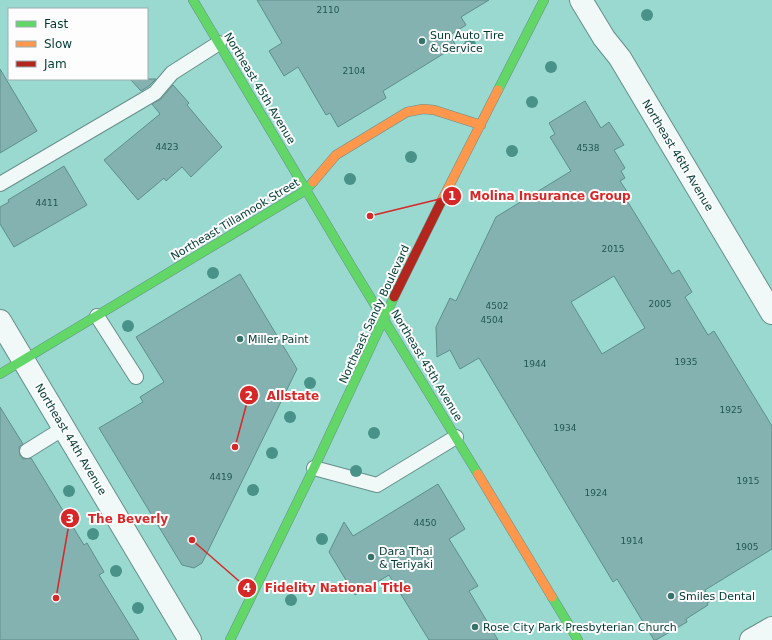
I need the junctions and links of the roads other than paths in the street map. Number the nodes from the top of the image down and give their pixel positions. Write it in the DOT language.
graph roads {
  1 [pos="193,0"];
  2 [pos="544,0"];
  3 [pos="581,0"];
  4 [pos="219,43"];
  5 [pos="481,125"];
  6 [pos="0,184"];
  7 [pos="306,190"];
  8 [pos="772,312"];
  9 [pos="97,316"];
  10 [pos="384,318"];
  11 [pos="0,321"];
  12 [pos="24,360"];
  13 [pos="0,374"];
  14 [pos="136,377"];
  15 [pos="64,428"];
  16 [pos="456,437"];
  17 [pos="27,451"];
  18 [pos="314,468"];
  19 [pos="190,640"];
  20 [pos="230,640"];
  21 [pos="578,640"];
  1 -- 4 [label="street, Northeast 45th Avenue"];
  2 -- 5 [label="street, Northeast Sandy Boulevard"];
  3 -- 8 [label="street, Northeast 46th Avenue"];
  4 -- 6 [label="lane"];
  4 -- 7 [label="street, Northeast 45th Avenue"];
  5 -- 7 [label="street, Northeast Tillamook Street"];
  5 -- 10 [label="street, Northeast Sandy Boulevard"];
  7 -- 9 [label="street, Northeast Tillamook Street"];
  7 -- 10 [label="street, Northeast 45th Avenue"];
  9 -- 12 [label="street, Northeast Tillamook Street"];
  9 -- 14 [label="lane"];
  10 -- 16 [label="street, Northeast 45th Avenue"];
  10 -- 18 [label="street, Northeast Sandy Boulevard"];
  11 -- 12 [label="street, Northeast 44th Avenue"];
  12 -- 13 [label="street, Northeast Tillamook Street"];
  12 -- 15 [label="street, Northeast 44th Avenue"];
  15 -- 17 [label="lane"];
  15 -- 19 [label="street, Northeast 44th Avenue"];
  16 -- 18 [label="lane"];
  16 -- 21 [label="street, Northeast 45th Avenue"];
  18 -- 20 [label="street, Northeast Sandy Boulevard"];
}
